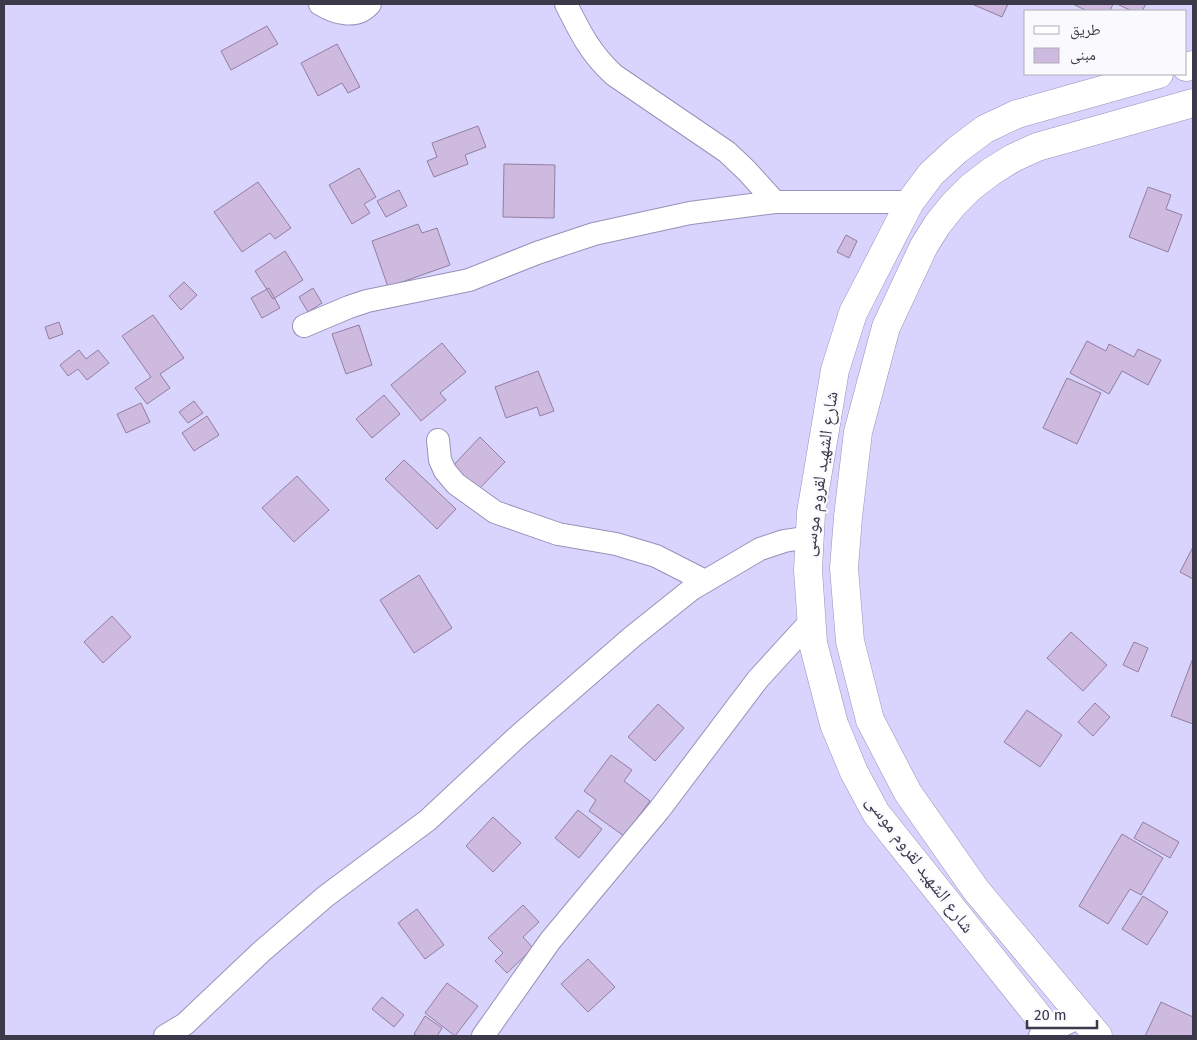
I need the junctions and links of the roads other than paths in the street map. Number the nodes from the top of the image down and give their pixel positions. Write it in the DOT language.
graph roads {
  1 [pos="320,4"];
  2 [pos="370,4"];
  3 [pos="566,4"];
  4 [pos="1155,75"];
  5 [pos="1193,103"];
  6 [pos="775,202"];
  7 [pos="910,202"];
  8 [pos="304,326"];
  9 [pos="438,440"];
  10 [pos="810,537"];
  11 [pos="704,580"];
  12 [pos="811,621"];
  13 [pos="1090,1026"];
  14 [pos="1048,1035"];
  15 [pos="165,1036"];
  16 [pos="483,1036"];
  1 -- 2 [label="street"];
  3 -- 6 [label="street"];
  4 -- 7 [label="street, شارع الشهيد لقروم موسى"];
  5 -- 13 [label="street, شارع الشهيد لقروم موسى"];
  6 -- 7 [label="street"];
  6 -- 8 [label="street"];
  7 -- 10 [label="street, شارع الشهيد لقروم موسى"];
  9 -- 11 [label="street"];
  10 -- 11 [label="street"];
  10 -- 12 [label="street, شارع الشهيد لقروم موسى"];
  11 -- 15 [label="street"];
  12 -- 14 [label="street, شارع الشهيد لقروم موسى"];
  12 -- 16 [label="street"];
  13 -- 14 [label="street"];
}
